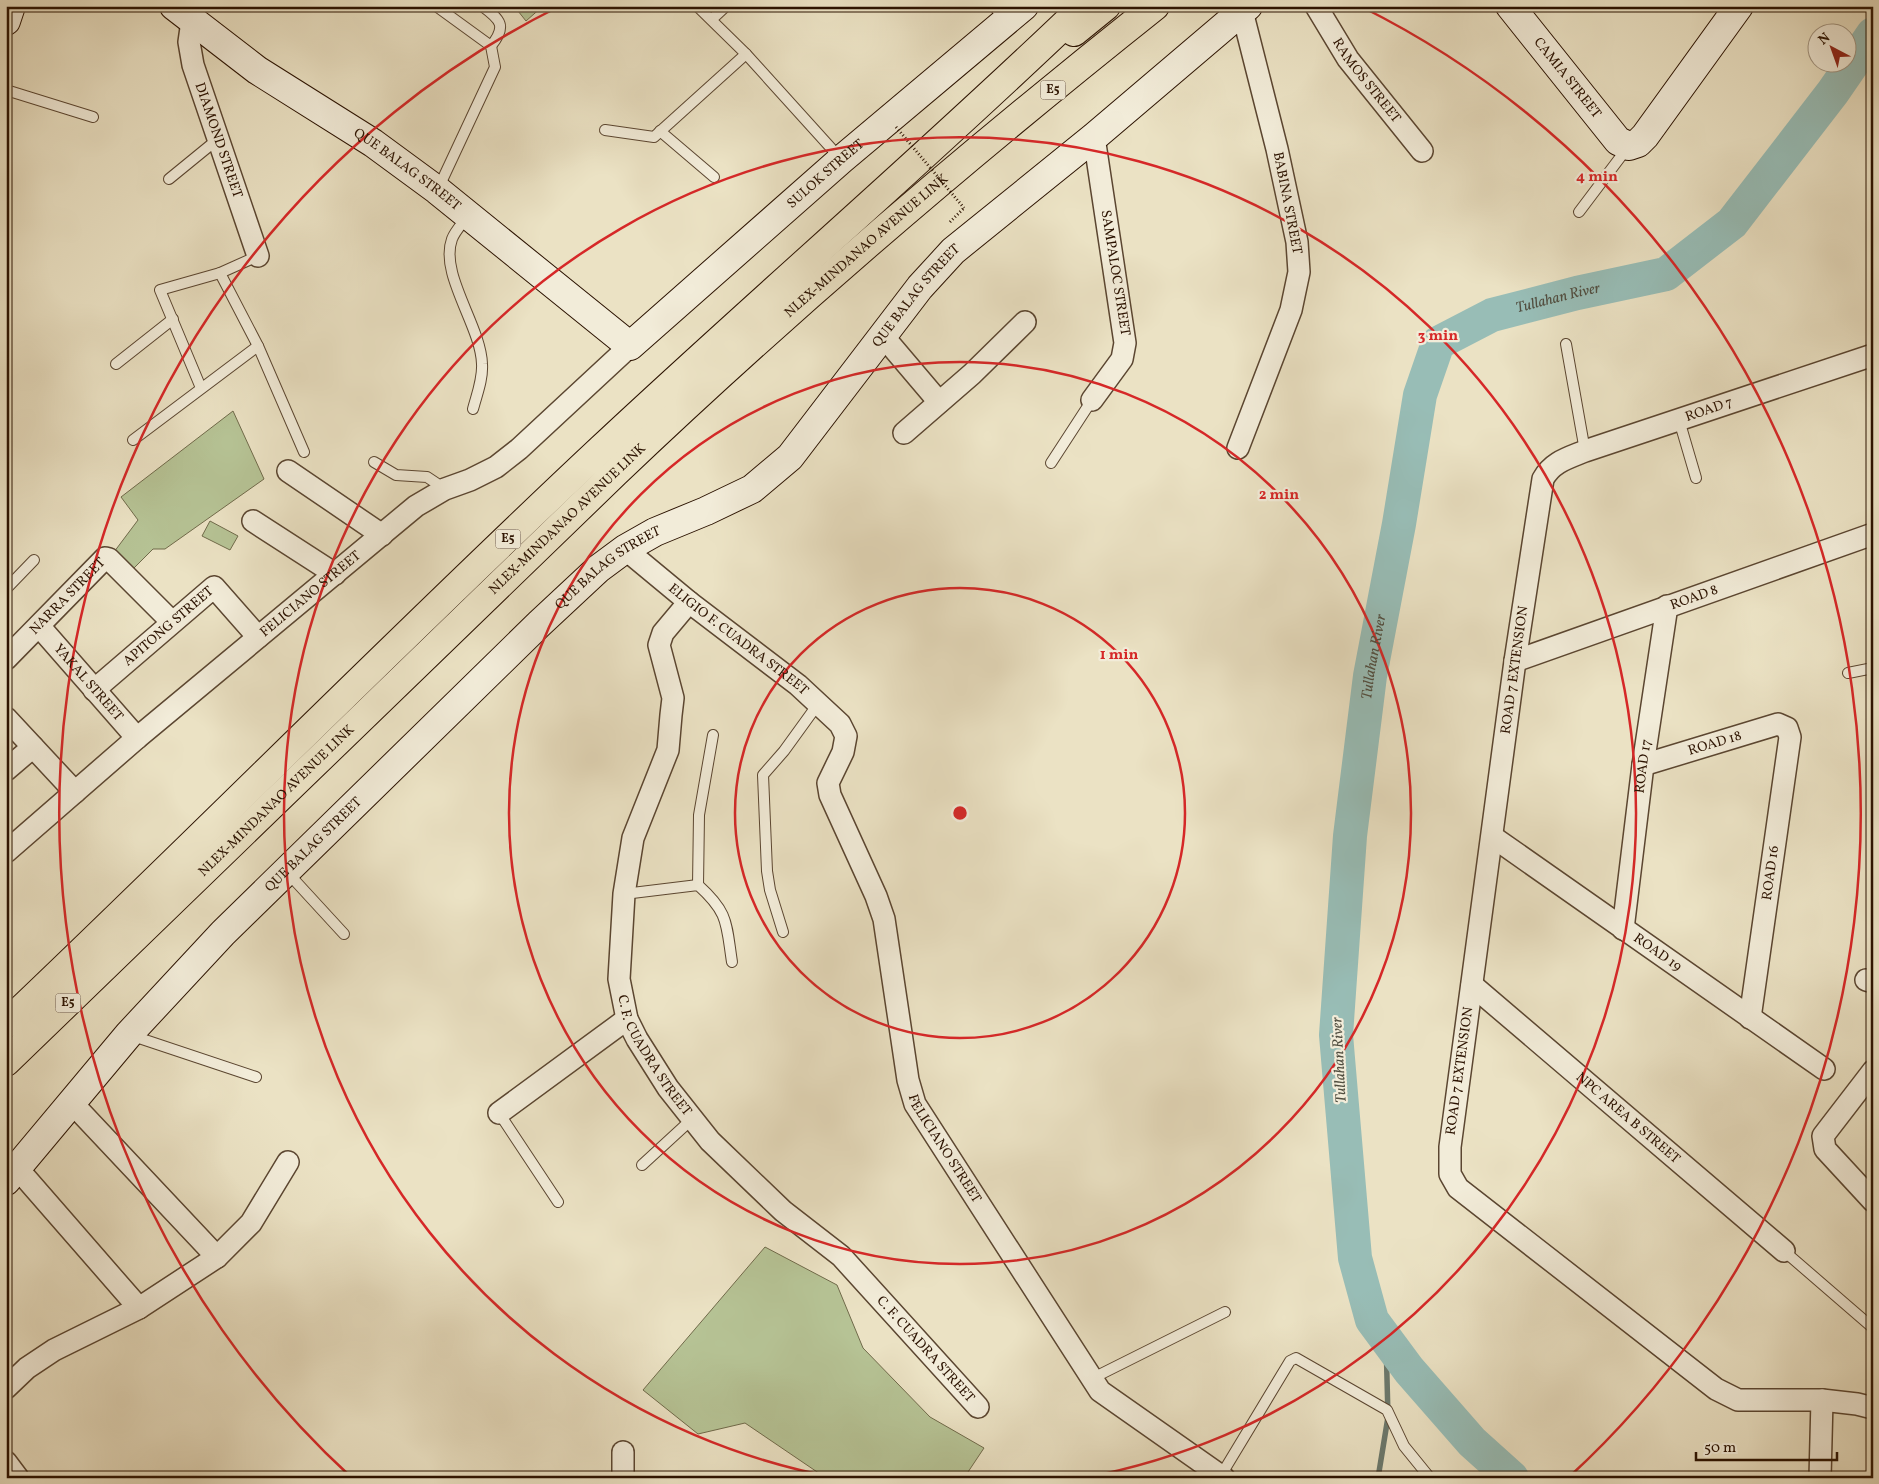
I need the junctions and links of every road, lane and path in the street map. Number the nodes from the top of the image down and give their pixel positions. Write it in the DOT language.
graph roads {
  1 [pos="11,6"];
  2 [pos="436,6"];
  3 [pos="482,6"];
  4 [pos="696,6"];
  5 [pos="726,6"];
  6 [pos="1084,6"];
  7 [pos="1106,6"];
  8 [pos="1155,6"];
  9 [pos="1316,6"];
  10 [pos="1510,6"];
  11 [pos="1739,6"];
  12 [pos="1245,9"];
  13 [pos="1008,11"];
  14 [pos="183,14"];
  15 [pos="712,19"];
  16 [pos="6,21"];
  17 [pos="492,46"];
  18 [pos="746,54"];
  19 [pos="6,90"];
  20 [pos="977,109"];
  21 [pos="92,116"];
  22 [pos="896,127"];
  23 [pos="604,130"];
  24 [pos="660,131"];
  25 [pos="1094,137"];
  26 [pos="218,139"];
  27 [pos="1629,146"];
  28 [pos="1422,151"];
  29 [pos="842,159"];
  30 [pos="714,177"];
  31 [pos="169,179"];
  32 [pos="437,190"];
  33 [pos="964,208"];
  34 [pos="1579,212"];
  35 [pos="468,215"];
  36 [pos="258,256"];
  37 [pos="220,273"];
  38 [pos="172,319"];
  39 [pos="1025,322"];
  40 [pos="883,336"];
  41 [pos="1566,344"];
  42 [pos="258,346"];
  43 [pos="630,346"];
  44 [pos="1873,355"];
  45 [pos="116,364"];
  46 [pos="201,388"];
  47 [pos="1092,400"];
  48 [pos="939,402"];
  49 [pos="473,409"];
  50 [pos="1680,420"];
  51 [pos="904,432"];
  52 [pos="134,440"];
  53 [pos="1238,448"];
  54 [pos="1585,451"];
  55 [pos="304,452"];
  56 [pos="374,462"];
  57 [pos="1051,463"];
  58 [pos="1547,470"];
  59 [pos="288,471"];
  60 [pos="1696,478"];
  61 [pos="445,489"];
  62 [pos="253,521"];
  63 [pos="1873,534"];
  64 [pos="382,535"];
  65 [pos="625,549"];
  66 [pos="34,560"];
  67 [pos="335,574"];
  68 [pos="6,588"];
  69 [pos="689,602"];
  70 [pos="1667,606"];
  71 [pos="172,622"];
  72 [pos="39,626"];
  73 [pos="258,637"];
  74 [pos="6,659"];
  75 [pos="1515,661"];
  76 [pos="1873,668"];
  77 [pos="1848,673"];
  78 [pos="94,690"];
  79 [pos="818,704"];
  80 [pos="6,718"];
  81 [pos="1787,728"];
  82 [pos="713,735"];
  83 [pos="846,736"];
  84 [pos="137,738"];
  85 [pos="33,747"];
  86 [pos="1643,764"];
  87 [pos="6,770"];
  88 [pos="75,792"];
  89 [pos="1493,837"];
  90 [pos="6,852"];
  91 [pos="286,872"];
  92 [pos="698,886"];
  93 [pos="624,894"];
  94 [pos="1623,929"];
  95 [pos="783,932"];
  96 [pos="344,934"];
  97 [pos="732,962"];
  98 [pos="1472,985"];
  99 [pos="1750,1018"];
  100 [pos="627,1019"];
  101 [pos="6,1024"];
  102 [pos="129,1034"];
  103 [pos="6,1062"];
  104 [pos="1824,1069"];
  105 [pos="1873,1071"];
  106 [pos="256,1077"];
  107 [pos="72,1104"];
  108 [pos="500,1113"];
  109 [pos="691,1120"];
  110 [pos="288,1162"];
  111 [pos="642,1165"];
  112 [pos="12,1174"];
  113 [pos="1873,1201"];
  114 [pos="558,1202"];
  115 [pos="1784,1251"];
  116 [pos="217,1257"];
  117 [pos="139,1308"];
  118 [pos="1225,1312"];
  119 [pos="1873,1328"];
  120 [pos="1091,1379"];
  121 [pos="6,1388"];
  122 [pos="1822,1400"];
  123 [pos="978,1408"];
  124 [pos="1873,1408"];
  125 [pos="622,1452"];
  126 [pos="6,1462"];
  127 [pos="1222,1477"];
  128 [pos="18,1478"];
  129 [pos="623,1478"];
  130 [pos="1430,1478"];
  131 [pos="1820,1478"];
  1 -- 16 [label="street"];
  2 -- 17 [label="lane"];
  3 -- 17 [label="lane"];
  4 -- 15 [label="lane"];
  5 -- 15 [label="lane"];
  6 -- 20 [label="highway, NLEX-MINDANAO AVENUE LINK / E5"];
  7 -- 20 [label="highway, NLEX-MINDANAO AVENUE LINK / E5"];
  8 -- 103 [label="highway, NLEX-MINDANAO AVENUE LINK / E5"];
  9 -- 28 [label="street, RAMOS STREET"];
  10 -- 27 [label="street, CAMIA STREET"];
  11 -- 27 [label="street"];
  12 -- 25 [label="street, QUE BALAG STREET"];
  12 -- 53 [label="street, BABINA STREET"];
  13 -- 29 [label="street, SULOK STREET"];
  14 -- 26 [label="street, DIAMOND STREET"];
  14 -- 32 [label="street, QUE BALAG STREET"];
  15 -- 18 [label="lane"];
  17 -- 32 [label="lane"];
  18 -- 24 [label="lane"];
  18 -- 29 [label="lane"];
  19 -- 21 [label="lane"];
  20 -- 101 [label="highway, NLEX-MINDANAO AVENUE LINK / E5"];
  22 -- 33 [label="path, bridge"];
  23 -- 24 [label="lane"];
  24 -- 30 [label="lane"];
  25 -- 40 [label="street, QUE BALAG STREET"];
  25 -- 47 [label="street, SAMPALOC STREET"];
  26 -- 31 [label="lane"];
  26 -- 36 [label="street, DIAMOND STREET"];
  27 -- 34 [label="lane"];
  29 -- 43 [label="street, SULOK STREET"];
  32 -- 35 [label="street, QUE BALAG STREET"];
  35 -- 43 [label="street, QUE BALAG STREET"];
  35 -- 49 [label="lane"];
  36 -- 37 [label="lane"];
  37 -- 38 [label="lane"];
  37 -- 42 [label="lane"];
  38 -- 45 [label="lane"];
  38 -- 46 [label="lane"];
  39 -- 48 [label="street"];
  40 -- 48 [label="street"];
  40 -- 65 [label="street, QUE BALAG STREET"];
  41 -- 54 [label="lane"];
  42 -- 46 [label="lane"];
  42 -- 55 [label="lane"];
  43 -- 61 [label="street, FELICIANO STREET"];
  44 -- 50 [label="street, ROAD 7"];
  46 -- 52 [label="lane"];
  47 -- 57 [label="lane"];
  48 -- 51 [label="street"];
  50 -- 54 [label="street, ROAD 7"];
  50 -- 60 [label="lane"];
  54 -- 58 [label="street, ROAD 7"];
  56 -- 61 [label="lane"];
  58 -- 75 [label="street, ROAD 7 EXTENSION"];
  59 -- 64 [label="street"];
  61 -- 64 [label="street, FELICIANO STREET"];
  62 -- 67 [label="street"];
  63 -- 70 [label="street, ROAD 8"];
  64 -- 67 [label="street, FELICIANO STREET"];
  65 -- 69 [label="street, ELIGIO F. CUADRA STREET"];
  65 -- 91 [label="street, QUE BALAG STREET"];
  66 -- 68 [label="lane"];
  67 -- 73 [label="street, FELICIANO STREET"];
  69 -- 79 [label="street, ELIGIO F. CUADRA STREET"];
  69 -- 93 [label="street, C. F. CUADRA STREET"];
  70 -- 75 [label="street, ROAD 8"];
  70 -- 86 [label="street, ROAD 17"];
  71 -- 72 [label="street, NARRA STREET"];
  71 -- 73 [label="street, APITONG STREET"];
  71 -- 78 [label="street, APITONG STREET"];
  72 -- 74 [label="street, NARRA STREET"];
  72 -- 78 [label="street, YAKAL STREET"];
  73 -- 84 [label="street, FELICIANO STREET"];
  75 -- 89 [label="street, ROAD 7 EXTENSION"];
  76 -- 77 [label="lane"];
  78 -- 84 [label="street, YAKAL STREET"];
  79 -- 83 [label="street, ELIGIO F. CUADRA STREET"];
  79 -- 95 [label="lane"];
  80 -- 85 [label="street"];
  81 -- 86 [label="street, ROAD 18"];
  81 -- 99 [label="street, ROAD 16"];
  82 -- 92 [label="lane"];
  83 -- 120 [label="street, FELICIANO STREET"];
  84 -- 88 [label="street, FELICIANO STREET"];
  85 -- 87 [label="street"];
  85 -- 88 [label="street"];
  86 -- 94 [label="street, ROAD 17"];
  88 -- 90 [label="street, FELICIANO STREET"];
  89 -- 94 [label="street, ROAD 19"];
  89 -- 98 [label="street, ROAD 7 EXTENSION"];
  91 -- 96 [label="lane"];
  91 -- 102 [label="street, QUE BALAG STREET"];
  92 -- 93 [label="lane"];
  92 -- 97 [label="lane"];
  93 -- 100 [label="street, C. F. CUADRA STREET"];
  94 -- 99 [label="street, ROAD 19"];
  98 -- 115 [label="street, NPC AREA B STREET"];
  98 -- 122 [label="street, ROAD 7 EXTENSION"];
  99 -- 104 [label="street, ROAD 19"];
  100 -- 108 [label="street"];
  100 -- 109 [label="street, C. F. CUADRA STREET"];
  102 -- 106 [label="lane"];
  102 -- 107 [label="street, QUE BALAG STREET"];
  105 -- 113 [label="street"];
  107 -- 112 [label="street, QUE BALAG STREET"];
  107 -- 116 [label="street"];
  108 -- 114 [label="lane"];
  109 -- 111 [label="lane"];
  109 -- 123 [label="street, C. F. CUADRA STREET"];
  110 -- 116 [label="street"];
  112 -- 117 [label="street"];
  115 -- 119 [label="lane"];
  116 -- 117 [label="street"];
  117 -- 121 [label="street"];
  118 -- 120 [label="lane"];
  120 -- 127 [label="street, FELICIANO STREET"];
  122 -- 124 [label="street, ROAD 7 EXTENSION"];
  122 -- 131 [label="street"];
  125 -- 129 [label="street"];
  126 -- 128 [label="street"];
  127 -- 130 [label="lane"];
}
